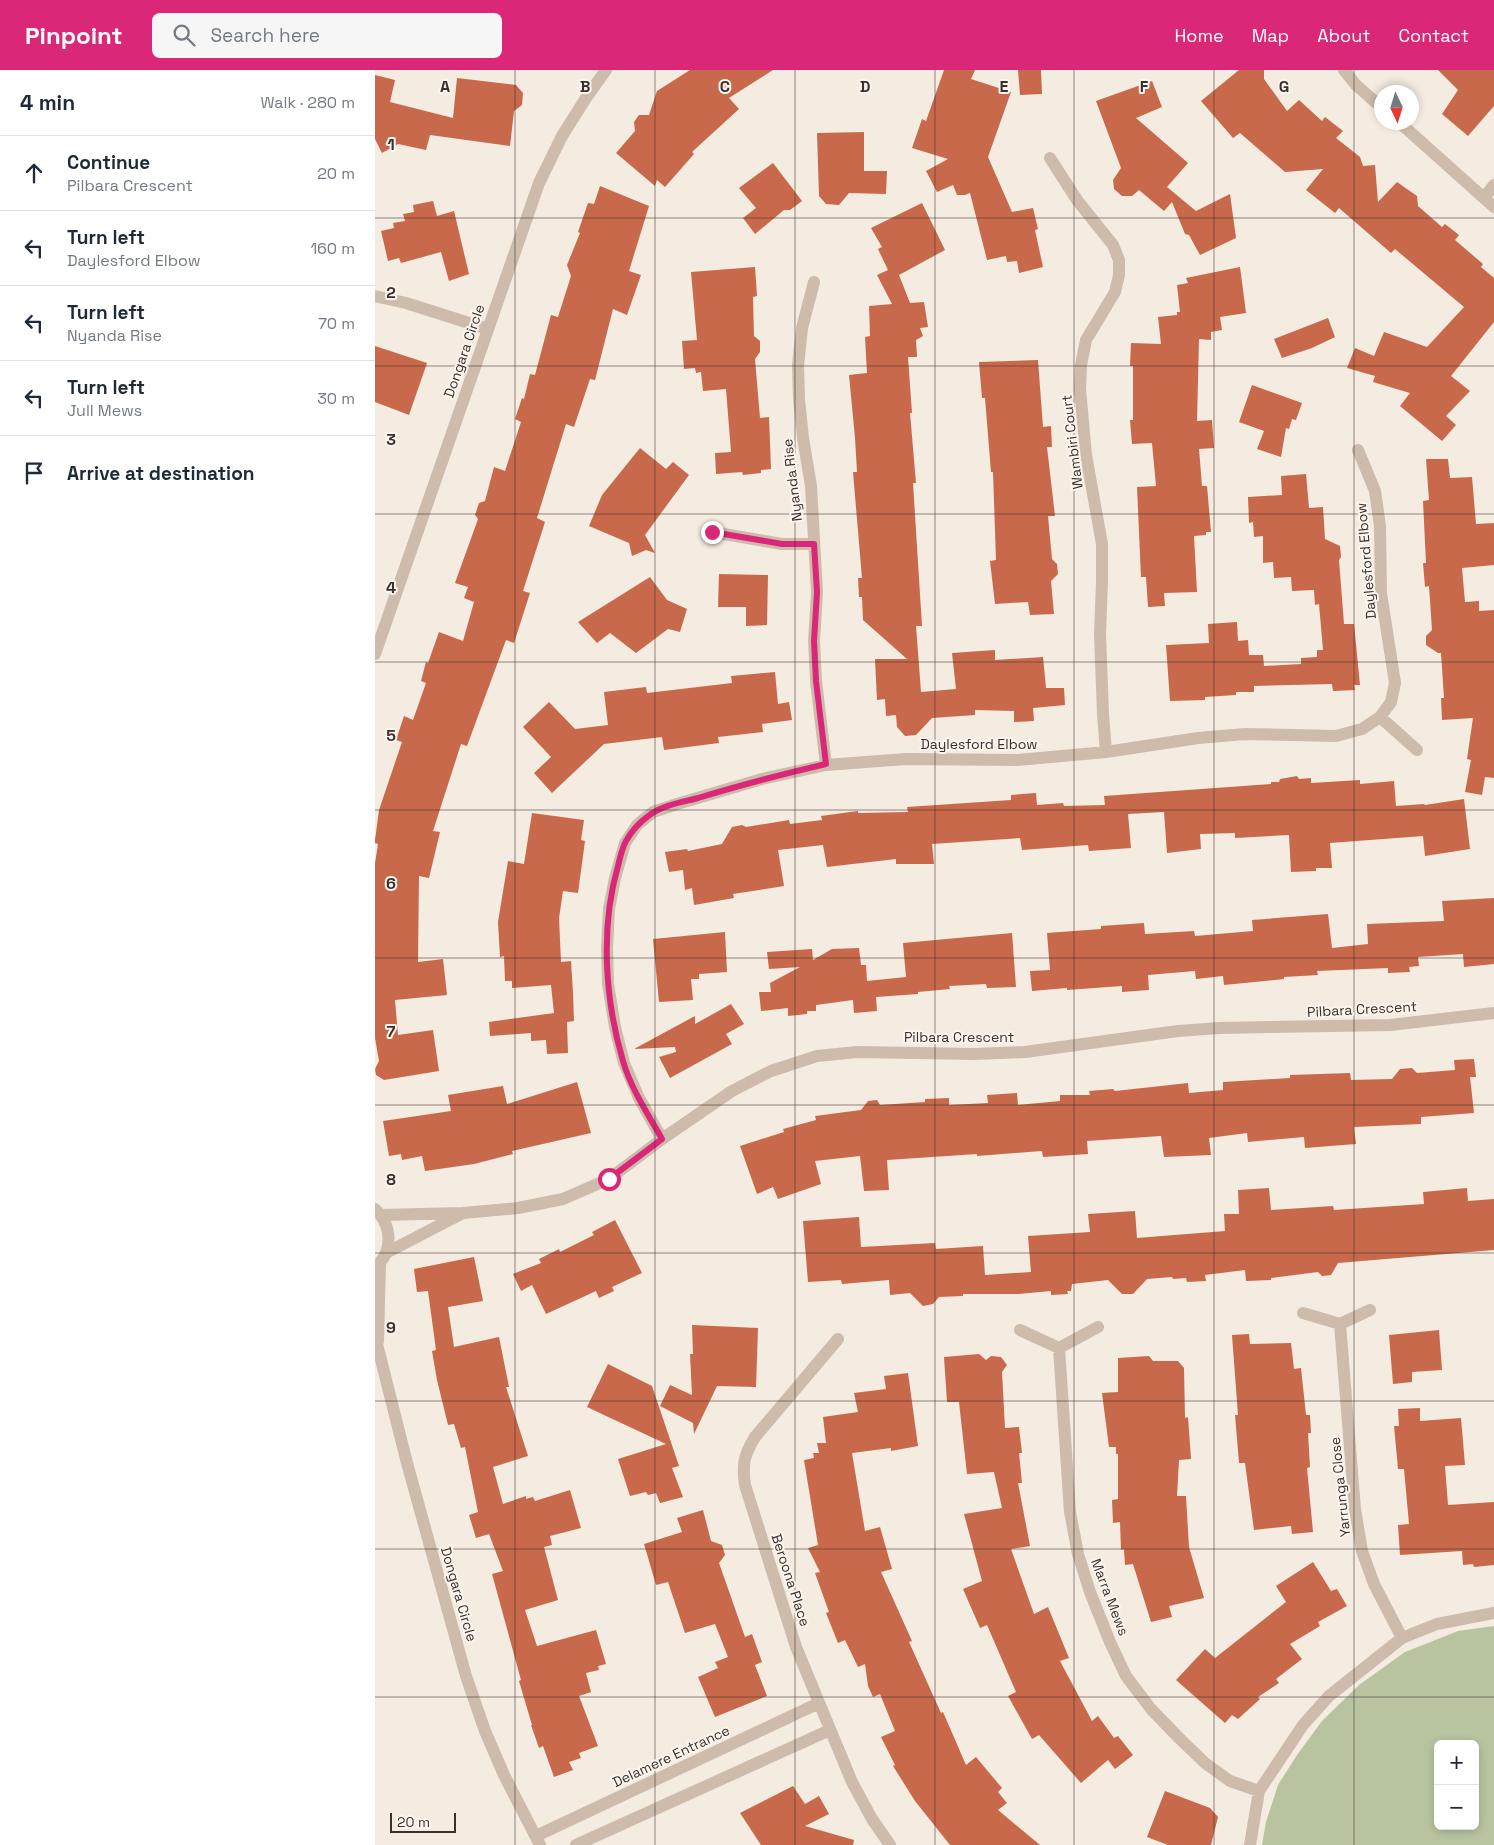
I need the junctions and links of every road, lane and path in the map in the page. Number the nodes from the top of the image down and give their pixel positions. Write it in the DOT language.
graph roads {
  1 [pos="606,70"];
  2 [pos="1344,70"];
  3 [pos="1374,101"];
  4 [pos="1408,130"];
  5 [pos="1050,158"];
  6 [pos="1494,185"];
  7 [pos="1484,198"];
  8 [pos="1494,208"];
  9 [pos="814,282"];
  10 [pos="375,296"];
  11 [pos="488,329"];
  12 [pos="1357,450"];
  13 [pos="712,532"];
  14 [pos="814,544"];
  15 [pos="379,631"];
  16 [pos="375,654"];
  17 [pos="1380,717"];
  18 [pos="1417,750"];
  19 [pos="1106,752"];
  20 [pos="826,764"];
  21 [pos="1494,1013"];
  22 [pos="662,1139"];
  23 [pos="378,1212"];
  24 [pos="463,1213"];
  25 [pos="380,1261"];
  26 [pos="1370,1310"];
  27 [pos="1303,1313"];
  28 [pos="1340,1324"];
  29 [pos="1098,1328"];
  30 [pos="1020,1330"];
  31 [pos="376,1339"];
  32 [pos="838,1339"];
  33 [pos="1059,1348"];
  34 [pos="1494,1612"];
  35 [pos="1402,1638"];
  36 [pos="819,1703"];
  37 [pos="831,1730"];
  38 [pos="1259,1791"];
  39 [pos="538,1840"];
  40 [pos="577,1845"];
  41 [pos="890,1845"];
  42 [pos="1250,1845"];
  1 -- 11 [label="street, Dongara Circle"];
  2 -- 3 [label="street"];
  4 -- 7 [label="street"];
  5 -- 19 [label="street, Wambiri Court"];
  6 -- 7 [label="street"];
  7 -- 8 [label="street"];
  9 -- 14 [label="street, Nyanda Rise"];
  10 -- 11 [label="street"];
  11 -- 15 [label="street, Dongara Circle"];
  12 -- 17 [label="street, Daylesford Elbow"];
  13 -- 14 [label="street"];
  14 -- 20 [label="street, Nyanda Rise"];
  15 -- 16 [label="street, Dongara Circle"];
  17 -- 18 [label="street"];
  17 -- 19 [label="street, Daylesford Elbow"];
  19 -- 20 [label="street, Daylesford Elbow"];
  20 -- 22 [label="street, Daylesford Elbow"];
  21 -- 22 [label="street, Pilbara Crescent"];
  22 -- 24 [label="street, Pilbara Crescent"];
  23 -- 24 [label="street, Pilbara Crescent"];
  23 -- 25 [label="street, Dongara Circle"];
  24 -- 25 [label="street, Pilbara Crescent"];
  25 -- 31 [label="street, Dongara Circle"];
  26 -- 28 [label="street"];
  27 -- 28 [label="street"];
  28 -- 35 [label="street, Yarrunga Close"];
  29 -- 33 [label="street"];
  30 -- 33 [label="street"];
  31 -- 39 [label="street, Dongara Circle"];
  32 -- 36 [label="street, Beroona Place"];
  33 -- 38 [label="street, Marra Mews"];
  34 -- 35 [label="street"];
  35 -- 38 [label="street"];
  36 -- 37 [label="street, Beroona Place"];
  36 -- 39 [label="street, Delamere Entrance"];
  37 -- 40 [label="street"];
  37 -- 41 [label="street, Beroona Place"];
  38 -- 42 [label="street"];
}
